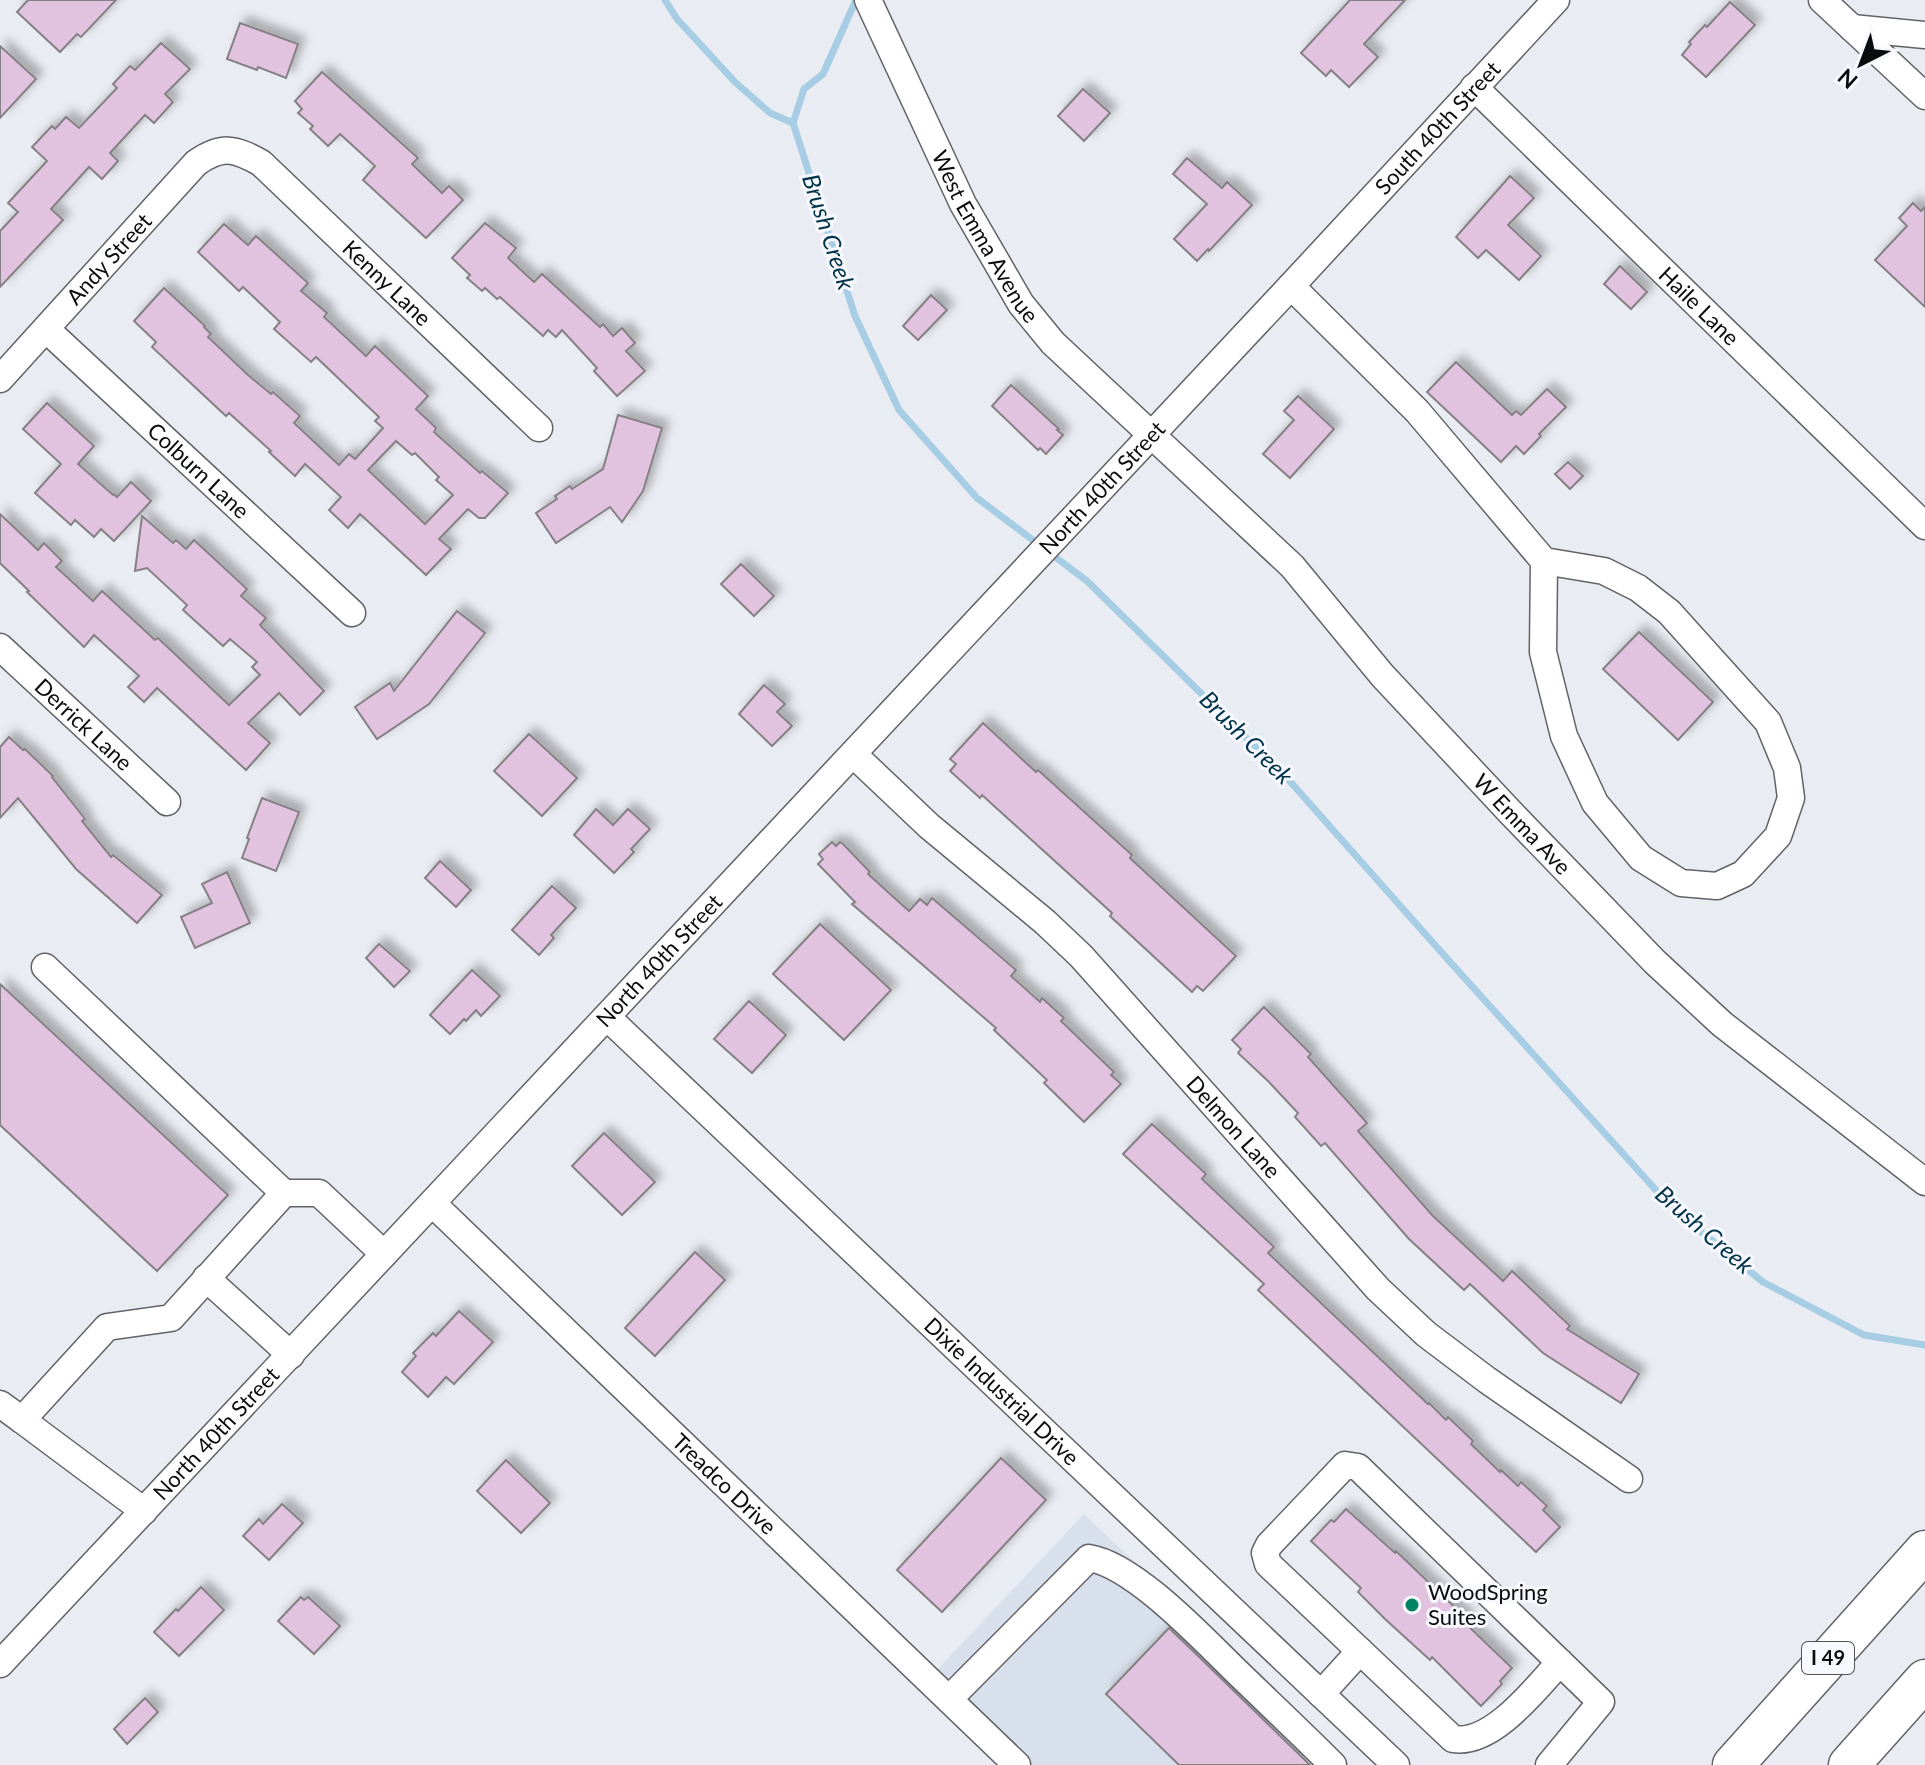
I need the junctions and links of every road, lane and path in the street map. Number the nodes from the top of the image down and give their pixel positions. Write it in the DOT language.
graph roads {
  1 [pos="868,0"];
  2 [pos="1822,0"];
  3 [pos="1547,3"];
  4 [pos="1852,28"];
  5 [pos="1925,35"];
  6 [pos="1474,87"];
  7 [pos="1925,96"];
  8 [pos="226,149"];
  9 [pos="1318,257"];
  10 [pos="1291,286"];
  11 [pos="46,329"];
  12 [pos="0,379"];
  13 [pos="539,428"];
  14 [pos="1151,435"];
  15 [pos="1925,526"];
  16 [pos="1544,561"];
  17 [pos="352,613"];
  18 [pos="0,647"];
  19 [pos="853,754"];
  20 [pos="167,802"];
  21 [pos="45,967"];
  22 [pos="607,1017"];
  23 [pos="1925,1182"];
  24 [pos="284,1193"];
  25 [pos="433,1204"];
  26 [pos="384,1254"];
  27 [pos="206,1278"];
  28 [pos="291,1355"];
  29 [pos="0,1404"];
  30 [pos="22,1420"];
  31 [pos="1629,1479"];
  32 [pos="144,1511"];
  33 [pos="1925,1551"];
  34 [pos="1360,1651"];
  35 [pos="1560,1662"];
  36 [pos="0,1664"];
  37 [pos="1925,1680"];
  38 [pos="1321,1694"];
  39 [pos="950,1698"];
  40 [pos="1017,1765"];
  41 [pos="1333,1765"];
  42 [pos="1396,1765"];
  43 [pos="1549,1765"];
  44 [pos="1733,1765"];
  45 [pos="1849,1765"];
  1 -- 14 [label="street, West Emma Avenue"];
  2 -- 4 [label="street"];
  3 -- 6 [label="street, South 40th Street"];
  4 -- 5 [label="street"];
  4 -- 7 [label="street"];
  6 -- 9 [label="street, South 40th Street"];
  6 -- 15 [label="street, Haile Lane"];
  8 -- 11 [label="street, Andy Street"];
  8 -- 13 [label="street, Kenny Lane"];
  9 -- 10 [label="street, North 40th Street"];
  10 -- 14 [label="street, North 40th Street"];
  10 -- 16 [label="street"];
  11 -- 12 [label="street, Andy Street"];
  11 -- 17 [label="street, Colburn Lane"];
  14 -- 19 [label="street, North 40th Street"];
  14 -- 23 [label="street, W Emma Ave"];
  16 -- 16 [label="street"];
  18 -- 20 [label="street, Derrick Lane"];
  19 -- 22 [label="street, North 40th Street"];
  19 -- 31 [label="street, Delmon Lane"];
  21 -- 24 [label="street"];
  22 -- 25 [label="street, North 40th Street"];
  22 -- 38 [label="street, Dixie Industrial Drive"];
  24 -- 26 [label="street"];
  24 -- 27 [label="street"];
  25 -- 26 [label="street, North 40th Street"];
  25 -- 39 [label="street, Treadco Drive"];
  26 -- 28 [label="street, North 40th Street"];
  27 -- 28 [label="street"];
  27 -- 30 [label="street"];
  28 -- 32 [label="street, North 40th Street"];
  29 -- 30 [label="street"];
  30 -- 32 [label="street"];
  32 -- 36 [label="street, North 40th Street"];
  33 -- 44 [label="highway, I 49"];
  34 -- 35 [label="street"];
  34 -- 35 [label="street"];
  34 -- 38 [label="street"];
  35 -- 43 [label="street"];
  37 -- 45 [label="highway"];
  38 -- 42 [label="street, Dixie Industrial Drive"];
  39 -- 40 [label="street, Treadco Drive"];
  39 -- 41 [label="street"];
}
